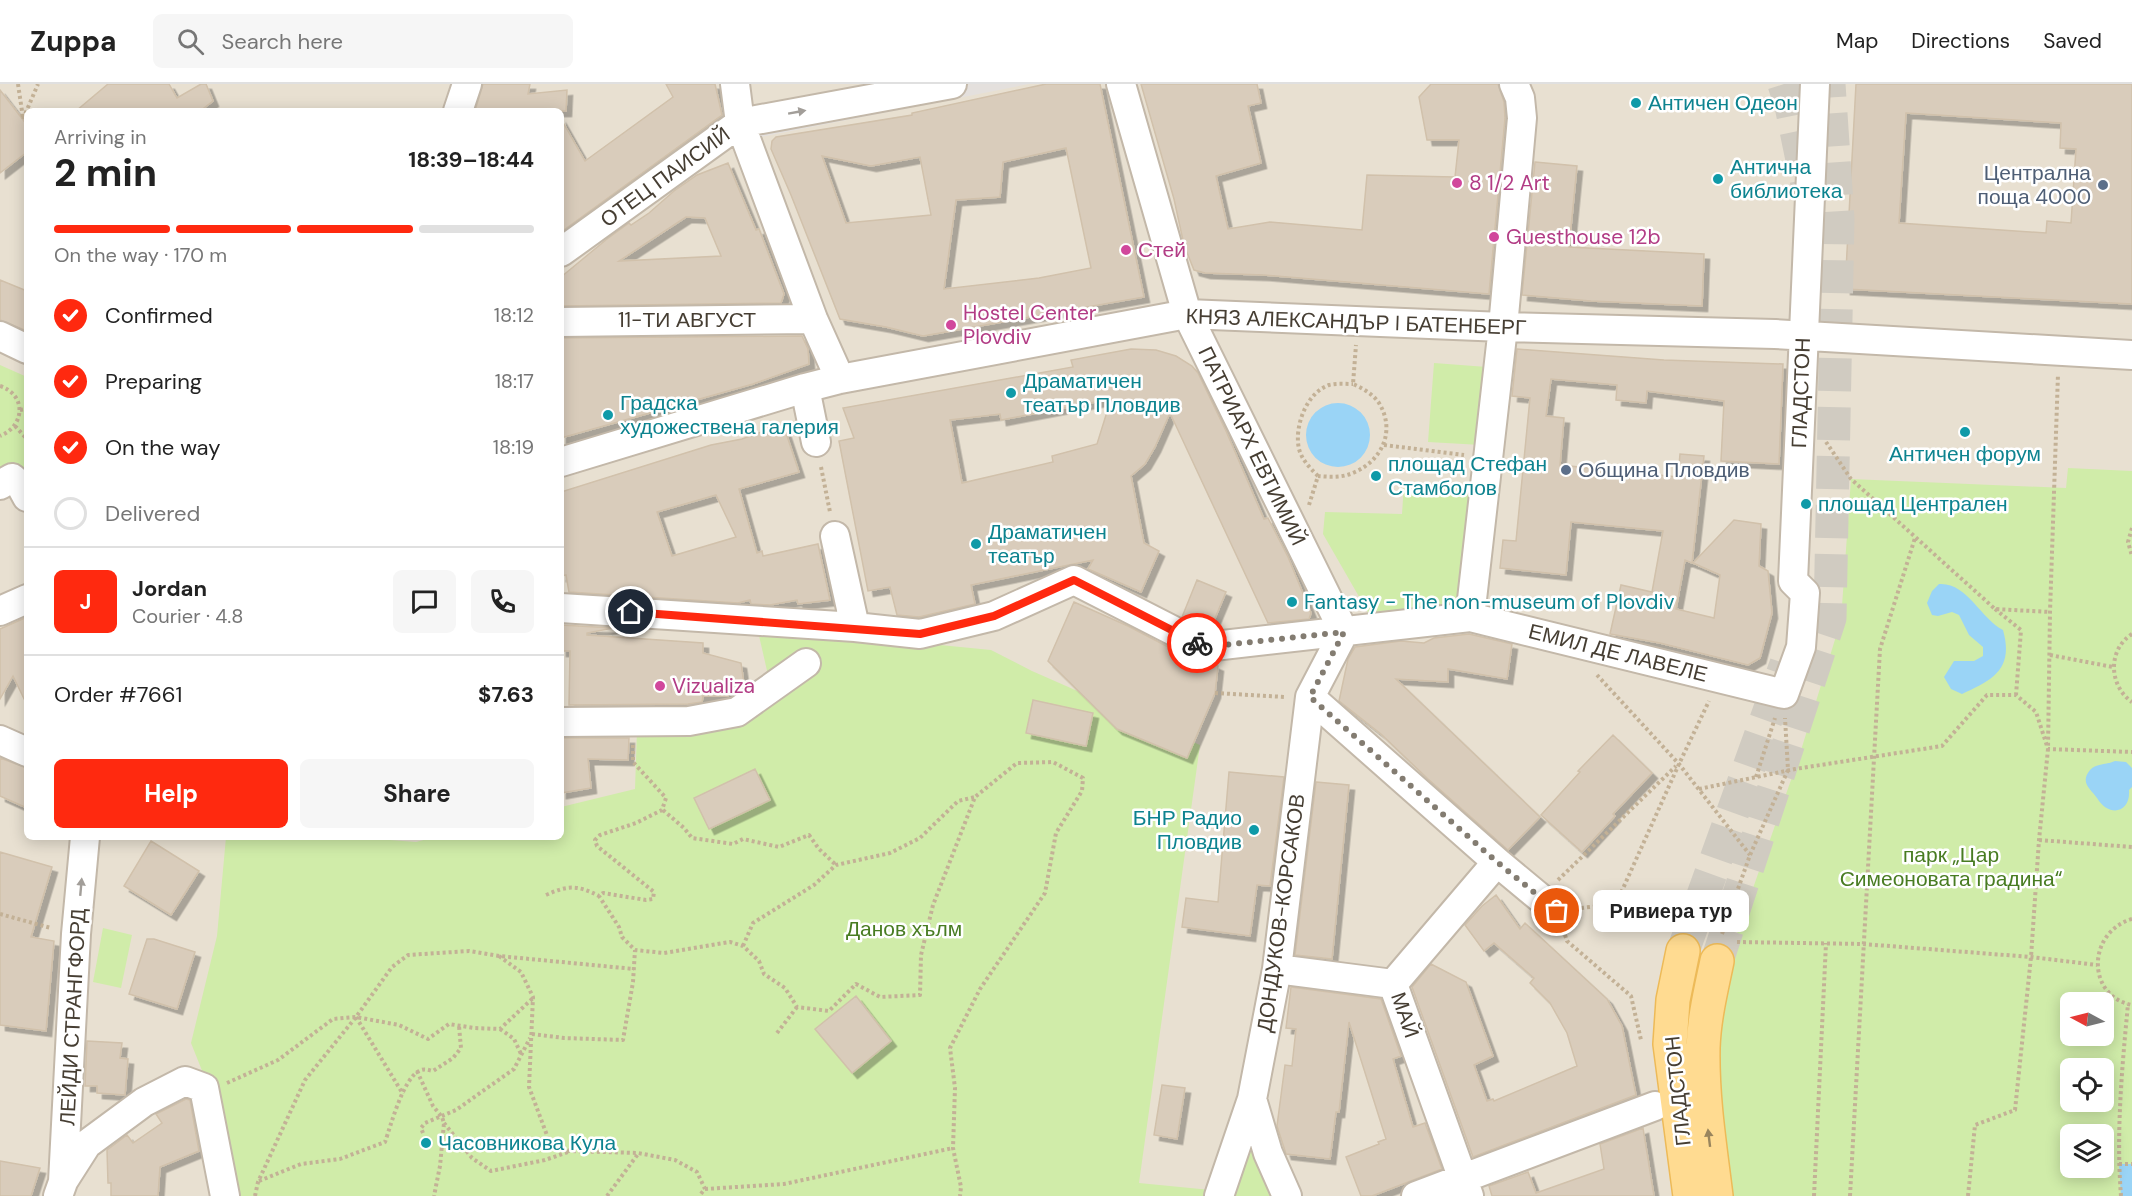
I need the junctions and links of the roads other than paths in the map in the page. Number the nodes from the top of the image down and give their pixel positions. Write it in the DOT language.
graph roads {
  1 [pos="467,84"];
  2 [pos="735,84"];
  3 [pos="952,84"];
  4 [pos="1120,84"];
  5 [pos="1514,84"];
  6 [pos="1815,84"];
  7 [pos="459,108"];
  8 [pos="740,123"];
  9 [pos="564,250"];
  10 [pos="1187,314"];
  11 [pos="813,319"];
  12 [pos="564,321"];
  13 [pos="1503,327"];
  14 [pos="0,336"];
  15 [pos="1804,336"];
  16 [pos="24,347"];
  17 [pos="2132,355"];
  18 [pos="840,379"];
  19 [pos="805,388"];
  20 [pos="816,442"];
  21 [pos="564,461"];
  22 [pos="0,485"];
  23 [pos="24,492"];
  24 [pos="835,536"];
  25 [pos="24,600"];
  26 [pos="564,608"];
  27 [pos="0,611"];
  28 [pos="1470,617"];
  29 [pos="855,627"];
  30 [pos="1344,632"];
  31 [pos="807,663"];
  32 [pos="1784,694"];
  33 [pos="1310,697"];
  34 [pos="564,722"];
  35 [pos="0,740"];
  36 [pos="24,751"];
  37 [pos="85,840"];
  38 [pos="1497,862"];
  39 [pos="1548,904"];
  40 [pos="1723,947"];
  41 [pos="1683,951"];
  42 [pos="1277,969"];
  43 [pos="1393,984"];
  44 [pos="1252,1099"];
  45 [pos="1655,1106"];
  46 [pos="1465,1187"];
  47 [pos="60,1189"];
  48 [pos="225,1196"];
  49 [pos="1219,1196"];
  50 [pos="1287,1196"];
  51 [pos="1416,1196"];
  52 [pos="1690,1196"];
  53 [pos="1716,1196"];
  1 -- 7 [label="street"];
  2 -- 8 [label="street"];
  8 -- 3 [label="street, ОТЕЦ ПАИСИЙ, one-way"];
  4 -- 10 [label="street, ПАТРИАРХ ЕВТИМИЙ"];
  5 -- 13 [label="street"];
  6 -- 15 [label="street, ГЛАДСТОН"];
  8 -- 9 [label="street, ОТЕЦ ПАИСИЙ"];
  8 -- 11 [label="street"];
  10 -- 13 [label="street, КНЯЗ АЛЕКСАНДЪР I БАТЕНБЕРГ"];
  10 -- 18 [label="street, КНЯЗ АЛЕКСАНДЪР I БАТЕНБЕРГ"];
  10 -- 30 [label="street, ПАТРИАРХ ЕВТИМИЙ"];
  11 -- 12 [label="street, 11-ТИ АВГУСТ"];
  11 -- 18 [label="street"];
  13 -- 15 [label="street, КНЯЗ АЛЕКСАНДЪР I БАТЕНБЕРГ"];
  13 -- 28 [label="street"];
  14 -- 16 [label="street"];
  15 -- 17 [label="street, КНЯЗ АЛЕКСАНДЪР I БАТЕНБЕРГ"];
  15 -- 32 [label="street, ГЛАДСТОН"];
  18 -- 19 [label="street, КНЯЗ АЛЕКСАНДЪР I БАТЕНБЕРГ"];
  19 -- 20 [label="street"];
  19 -- 21 [label="street, КНЯЗ АЛЕКСАНДЪР I БАТЕНБЕРГ"];
  22 -- 23 [label="street"];
  24 -- 29 [label="street"];
  25 -- 27 [label="street"];
  26 -- 29 [label="street"];
  28 -- 30 [label="street, ЕМИЛ ДЕ ЛАВЕЛЕ"];
  28 -- 32 [label="street, ЕМИЛ ДЕ ЛАВЕЛЕ"];
  29 -- 30 [label="street, ЕМИЛ ДЕ ЛАВЕЛЕ"];
  30 -- 33 [label="street, ДОНДУКОВ-КОРСАКОВ"];
  31 -- 34 [label="street"];
  33 -- 38 [label="street"];
  33 -- 42 [label="street, ДОНДУКОВ-КОРСАКОВ"];
  35 -- 36 [label="street"];
  47 -- 37 [label="street, ЛЕЙДИ СТРАНГФОРД, one-way"];
  38 -- 39 [label="street"];
  38 -- 43 [label="street, МАЙ"];
  53 -- 40 [label="main road, ГЛАДСТОН, one-way"];
  41 -- 52 [label="main road, ГЛАДСТОН"];
  42 -- 43 [label="street"];
  42 -- 44 [label="street, ДОНДУКОВ-КОРСАКОВ"];
  43 -- 46 [label="street, МАЙ"];
  44 -- 49 [label="street, ДОНДУКОВ-КОРСАКОВ"];
  44 -- 50 [label="street"];
  45 -- 46 [label="street"];
  46 -- 51 [label="street"];
  47 -- 48 [label="street"];
}
